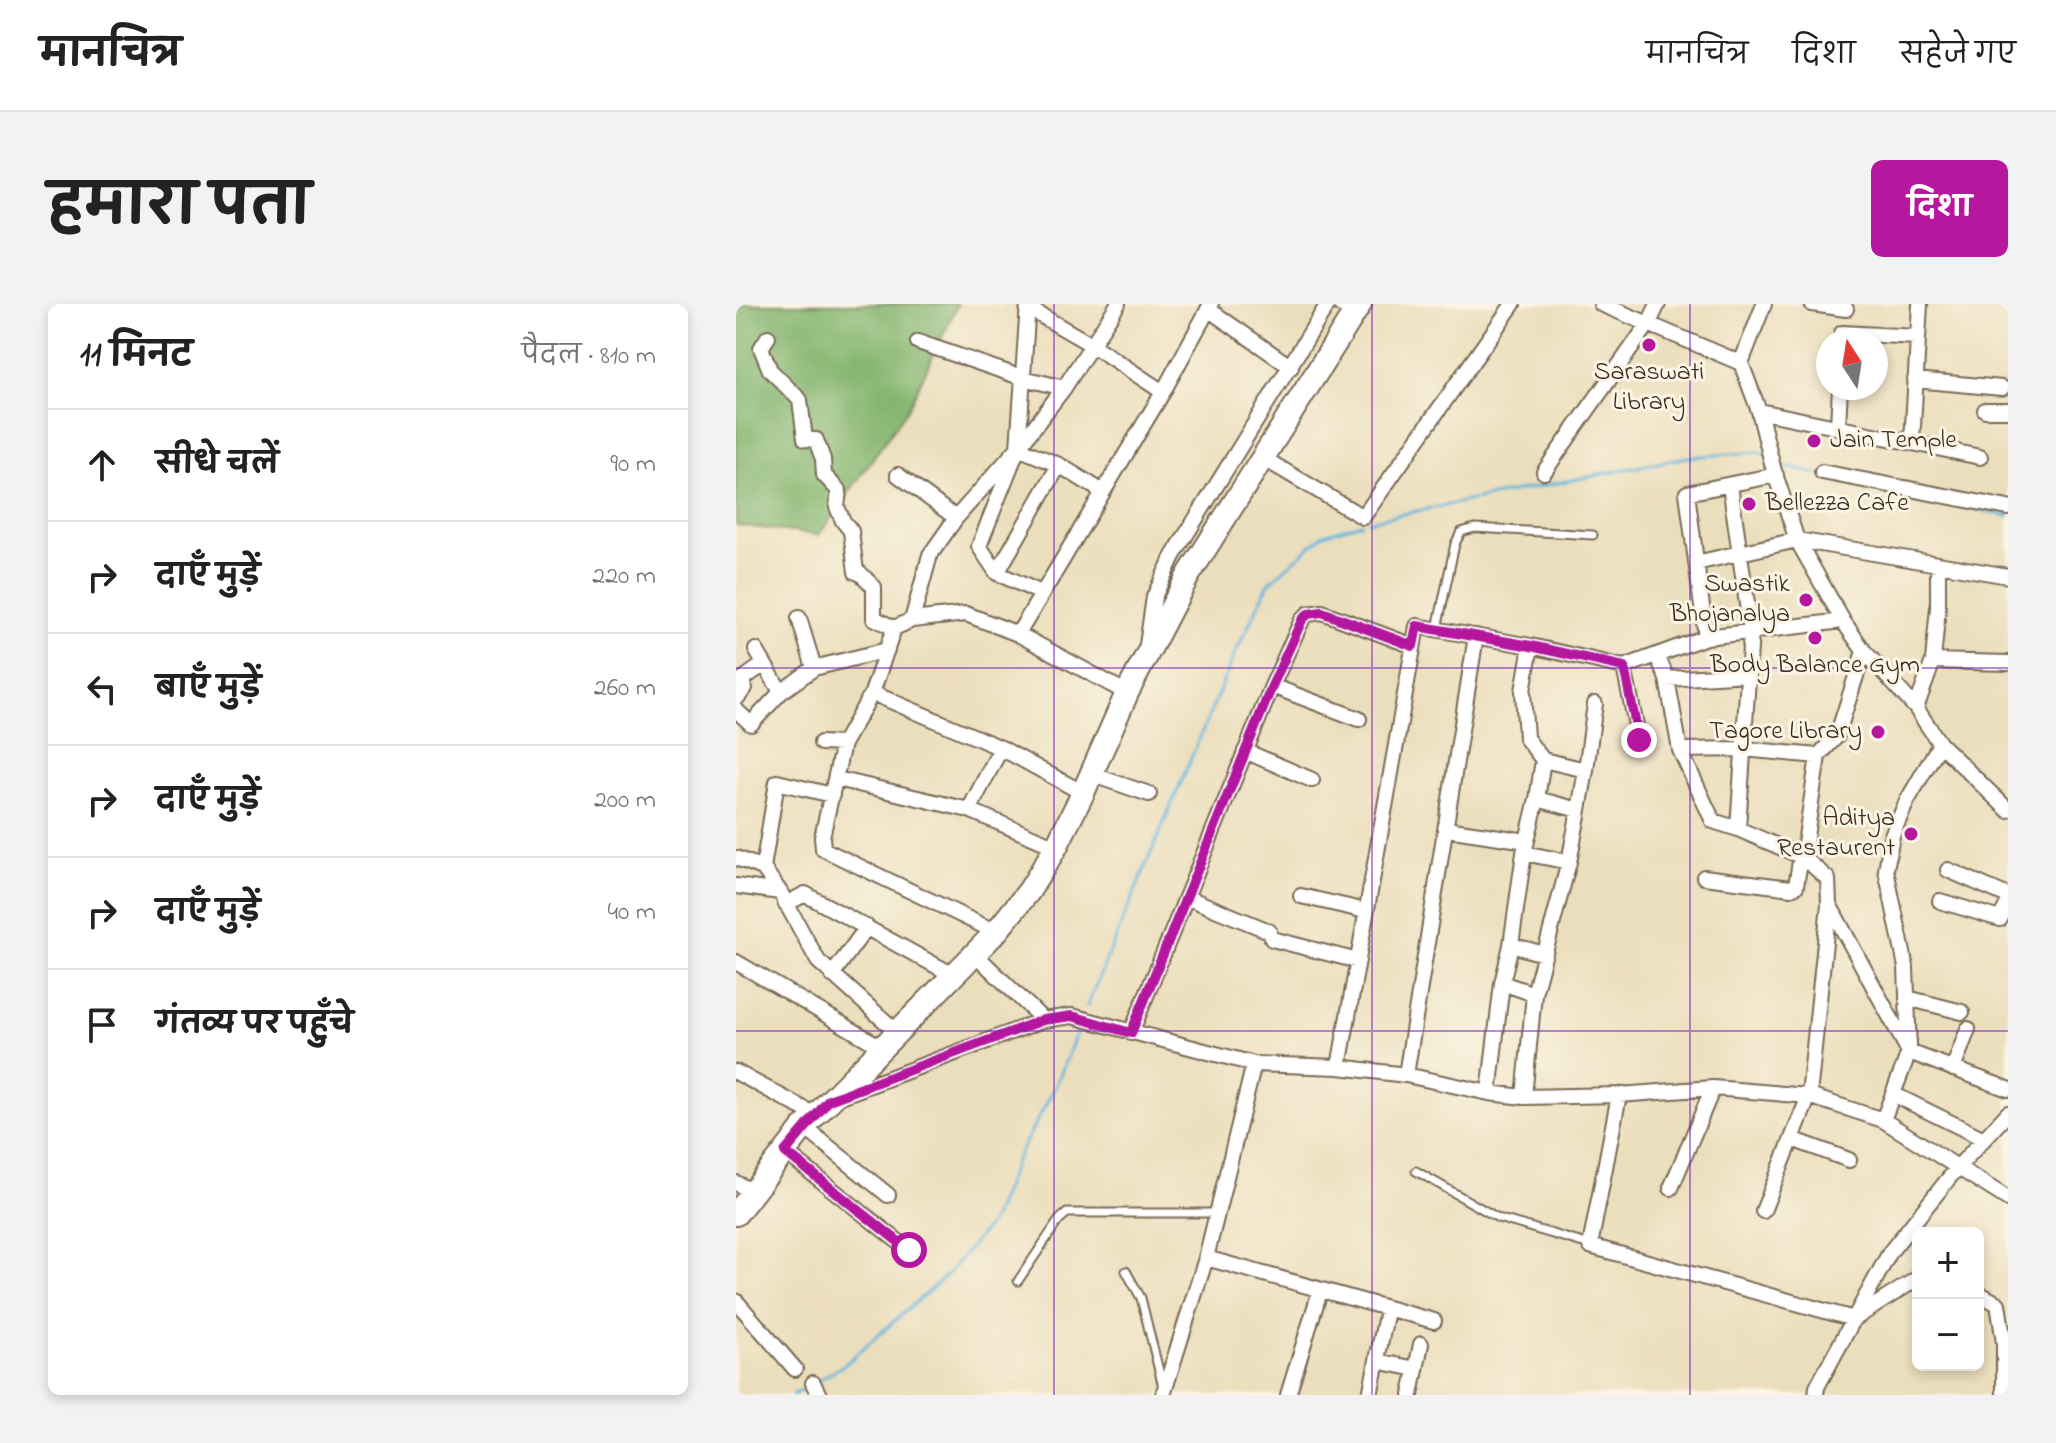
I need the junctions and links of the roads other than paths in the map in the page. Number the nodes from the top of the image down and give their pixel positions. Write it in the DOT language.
graph roads {
  1 [pos="1118,304"];
  2 [pos="1328,304"];
  3 [pos="1513,304"];
  4 [pos="1601,304"];
  5 [pos="1658,304"];
  6 [pos="1764,304"];
  7 [pos="1812,304"];
  8 [pos="1920,304"];
  9 [pos="1028,306"];
  10 [pos="1209,307"];
  11 [pos="1351,307"];
  12 [pos="1847,307"];
  13 [pos="1649,323"];
  14 [pos="1843,328"];
  15 [pos="768,337"];
  16 [pos="1888,337"];
  17 [pos="1917,337"];
  18 [pos="918,342"];
  19 [pos="1092,345"];
  20 [pos="1741,363"];
  21 [pos="1291,367"];
  22 [pos="1023,378"];
  23 [pos="1915,380"];
  24 [pos="1064,388"];
  25 [pos="2002,388"];
  26 [pos="1163,392"];
  27 [pos="1839,400"];
  28 [pos="1985,410"];
  29 [pos="2008,410"];
  30 [pos="1759,411"];
  31 [pos="1838,425"];
  32 [pos="1912,443"];
  33 [pos="1018,448"];
  34 [pos="1261,457"];
  35 [pos="1980,457"];
  36 [pos="1059,465"];
  37 [pos="1544,472"];
  38 [pos="1822,472"];
  39 [pos="1775,473"];
  40 [pos="898,475"];
  41 [pos="1730,485"];
  42 [pos="1103,492"];
  43 [pos="2008,508"];
  44 [pos="956,518"];
  45 [pos="1593,535"];
  46 [pos="1797,540"];
  47 [pos="1740,553"];
  48 [pos="1696,563"];
  49 [pos="1938,565"];
  50 [pos="997,573"];
  51 [pos="2008,576"];
  52 [pos="1041,593"];
  53 [pos="799,618"];
  54 [pos="912,620"];
  55 [pos="1843,621"];
  56 [pos="894,628"];
  57 [pos="1437,629"];
  58 [pos="1751,632"];
  59 [pos="1018,634"];
  60 [pos="1476,636"];
  61 [pos="1706,637"];
  62 [pos="1413,646"];
  63 [pos="1531,646"];
  64 [pos="756,650"];
  65 [pos="887,650"];
  66 [pos="1864,651"];
  67 [pos="1657,655"];
  68 [pos="1145,658"];
  69 [pos="1933,661"];
  70 [pos="2008,663"];
  71 [pos="764,664"];
  72 [pos="1624,667"];
  73 [pos="814,668"];
  74 [pos="1748,674"];
  75 [pos="1667,679"];
  76 [pos="1272,686"];
  77 [pos="781,692"];
  78 [pos="872,693"];
  79 [pos="1127,693"];
  80 [pos="736,699"];
  81 [pos="1595,704"];
  82 [pos="1916,708"];
  83 [pos="738,716"];
  84 [pos="1359,719"];
  85 [pos="1639,740"];
  86 [pos="821,743"];
  87 [pos="843,744"];
  88 [pos="1940,744"];
  89 [pos="1001,748"];
  90 [pos="1743,749"];
  91 [pos="1680,750"];
  92 [pos="1245,751"];
  93 [pos="1818,756"];
  94 [pos="1543,760"];
  95 [pos="1586,770"];
  96 [pos="837,779"];
  97 [pos="1312,780"];
  98 [pos="1088,784"];
  99 [pos="1149,794"];
  100 [pos="832,795"];
  101 [pos="1537,799"];
  102 [pos="969,810"];
  103 [pos="1579,810"];
  104 [pos="2008,810"];
  105 [pos="1446,829"];
  106 [pos="1738,829"];
  107 [pos="1056,847"];
  108 [pos="1526,847"];
  109 [pos="1802,856"];
  110 [pos="736,858"];
  111 [pos="1569,862"];
  112 [pos="763,868"];
  113 [pos="1948,870"];
  114 [pos="1704,877"];
  115 [pos="736,886"];
  116 [pos="1301,896"];
  117 [pos="2008,896"];
  118 [pos="1186,897"];
  119 [pos="783,898"];
  120 [pos="1940,901"];
  121 [pos="2008,903"];
  122 [pos="1829,904"];
  123 [pos="1366,911"];
  124 [pos="867,927"];
  125 [pos="996,932"];
  126 [pos="1511,945"];
  127 [pos="975,954"];
  128 [pos="1544,954"];
  129 [pos="1358,961"];
  130 [pos="736,962"];
  131 [pos="832,975"];
  132 [pos="953,975"];
  133 [pos="1502,983"];
  134 [pos="1534,994"];
  135 [pos="1907,998"];
  136 [pos="1962,1012"];
  137 [pos="1043,1020"];
  138 [pos="1968,1029"];
  139 [pos="1131,1033"];
  140 [pos="889,1040"];
  141 [pos="1909,1052"];
  142 [pos="1254,1064"];
  143 [pos="1339,1067"];
  144 [pos="1953,1069"];
  145 [pos="736,1072"];
  146 [pos="1406,1075"];
  147 [pos="1713,1088"];
  148 [pos="2008,1089"];
  149 [pos="1489,1093"];
  150 [pos="1893,1094"];
  151 [pos="1619,1095"];
  152 [pos="1809,1096"];
  153 [pos="1524,1097"];
  154 [pos="2008,1113"];
  155 [pos="816,1114"];
  156 [pos="1883,1120"];
  157 [pos="1792,1139"];
  158 [pos="1984,1139"];
  159 [pos="785,1152"];
  160 [pos="1849,1160"];
  161 [pos="1957,1168"];
  162 [pos="1416,1171"];
  163 [pos="745,1188"];
  164 [pos="1671,1188"];
  165 [pos="888,1195"];
  166 [pos="2008,1199"];
  167 [pos="1763,1211"];
  168 [pos="1217,1213"];
  169 [pos="736,1214"];
  170 [pos="1590,1246"];
  171 [pos="909,1250"];
  172 [pos="1206,1258"];
  173 [pos="1126,1271"];
  174 [pos="1018,1281"];
  175 [pos="1912,1282"];
  176 [pos="1320,1291"];
  177 [pos="1984,1296"];
  178 [pos="736,1301"];
  179 [pos="1387,1310"];
  180 [pos="1854,1319"];
  181 [pos="1434,1321"];
  182 [pos="2006,1342"];
  183 [pos="1421,1344"];
  184 [pos="1377,1361"];
  185 [pos="795,1369"];
  186 [pos="1416,1369"];
  187 [pos="1164,1393"];
  188 [pos="811,1395"];
  189 [pos="819,1395"];
  190 [pos="1288,1395"];
  191 [pos="1370,1395"];
  192 [pos="1411,1395"];
  193 [pos="1816,1395"];
  194 [pos="2004,1395"];
  1 -- 19 [label="street"];
  2 -- 21 [label="street"];
  3 -- 34 [label="street"];
  4 -- 13 [label="street"];
  5 -- 13 [label="street"];
  6 -- 20 [label="street"];
  7 -- 12 [label="street"];
  8 -- 17 [label="street"];
  9 -- 19 [label="street"];
  9 -- 22 [label="street"];
  10 -- 21 [label="street"];
  10 -- 26 [label="street"];
  11 -- 34 [label="main road"];
  12 -- 14 [label="street"];
  13 -- 20 [label="street"];
  13 -- 37 [label="street"];
  15 -- 56 [label="street"];
  16 -- 17 [label="street"];
  17 -- 23 [label="street"];
  18 -- 22 [label="street"];
  19 -- 24 [label="street"];
  19 -- 26 [label="street"];
  20 -- 30 [label="street"];
  21 -- 68 [label="street"];
  22 -- 24 [label="street"];
  22 -- 33 [label="street"];
  23 -- 25 [label="street"];
  23 -- 32 [label="street"];
  24 -- 33 [label="street"];
  26 -- 42 [label="street"];
  27 -- 31 [label="street"];
  28 -- 29 [label="street"];
  30 -- 31 [label="street"];
  30 -- 39 [label="street"];
  31 -- 32 [label="street"];
  32 -- 35 [label="street"];
  33 -- 36 [label="street"];
  33 -- 44 [label="street"];
  33 -- 50 [label="street"];
  34 -- 68 [label="main road"];
  36 -- 42 [label="street"];
  36 -- 50 [label="street"];
  38 -- 43 [label="street"];
  39 -- 41 [label="street"];
  39 -- 46 [label="street"];
  40 -- 44 [label="street"];
  41 -- 47 [label="street"];
  41 -- 48 [label="street"];
  42 -- 52 [label="street"];
  44 -- 54 [label="street"];
  45 -- 57 [label="lane"];
  46 -- 47 [label="street"];
  46 -- 49 [label="street"];
  46 -- 55 [label="street"];
  47 -- 48 [label="street"];
  47 -- 58 [label="street"];
  48 -- 61 [label="street"];
  49 -- 51 [label="street"];
  49 -- 69 [label="street"];
  50 -- 52 [label="street"];
  52 -- 59 [label="street"];
  53 -- 73 [label="street"];
  54 -- 56 [label="street"];
  54 -- 59 [label="street"];
  55 -- 58 [label="street"];
  55 -- 66 [label="street"];
  56 -- 65 [label="street"];
  57 -- 60 [label="street"];
  57 -- 62 [label="street"];
  58 -- 61 [label="street"];
  58 -- 74 [label="street"];
  59 -- 79 [label="street"];
  60 -- 63 [label="street"];
  60 -- 105 [label="street"];
  61 -- 67 [label="street"];
  62 -- 76 [label="street"];
  62 -- 123 [label="street"];
  63 -- 72 [label="street"];
  63 -- 94 [label="street"];
  64 -- 71 [label="street"];
  65 -- 73 [label="street"];
  65 -- 78 [label="street"];
  66 -- 82 [label="street"];
  66 -- 93 [label="street"];
  67 -- 72 [label="street"];
  67 -- 75 [label="street"];
  68 -- 79 [label="main road"];
  69 -- 70 [label="street"];
  69 -- 82 [label="street"];
  71 -- 77 [label="street"];
  71 -- 80 [label="street"];
  72 -- 85 [label="street"];
  73 -- 77 [label="street"];
  74 -- 75 [label="street"];
  74 -- 90 [label="street"];
  75 -- 91 [label="street"];
  76 -- 84 [label="street"];
  76 -- 92 [label="street"];
  77 -- 83 [label="street"];
  78 -- 87 [label="street"];
  78 -- 89 [label="street"];
  79 -- 98 [label="main road"];
  81 -- 95 [label="street"];
  82 -- 88 [label="street"];
  86 -- 87 [label="street"];
  87 -- 96 [label="street"];
  88 -- 104 [label="street"];
  88 -- 135 [label="street"];
  89 -- 98 [label="street"];
  89 -- 102 [label="street"];
  90 -- 91 [label="street"];
  90 -- 93 [label="street"];
  90 -- 106 [label="street"];
  91 -- 106 [label="street"];
  92 -- 97 [label="street"];
  92 -- 118 [label="street"];
  93 -- 109 [label="street"];
  94 -- 95 [label="street"];
  94 -- 101 [label="street"];
  95 -- 103 [label="street"];
  96 -- 100 [label="street"];
  96 -- 102 [label="street"];
  98 -- 99 [label="street"];
  98 -- 107 [label="main road"];
  100 -- 112 [label="street"];
  100 -- 125 [label="street"];
  101 -- 103 [label="street"];
  101 -- 108 [label="street"];
  102 -- 107 [label="street"];
  103 -- 111 [label="street"];
  105 -- 108 [label="street"];
  105 -- 146 [label="street"];
  106 -- 109 [label="street"];
  107 -- 125 [label="main road"];
  108 -- 111 [label="street"];
  108 -- 126 [label="street"];
  109 -- 114 [label="street"];
  109 -- 122 [label="street"];
  110 -- 112 [label="street"];
  111 -- 128 [label="street"];
  112 -- 119 [label="street"];
  113 -- 117 [label="street"];
  115 -- 119 [label="street"];
  116 -- 123 [label="street"];
  118 -- 129 [label="street"];
  118 -- 139 [label="street"];
  119 -- 124 [label="street"];
  119 -- 131 [label="street"];
  120 -- 121 [label="street"];
  122 -- 141 [label="street"];
  122 -- 152 [label="street"];
  123 -- 129 [label="street"];
  124 -- 131 [label="street"];
  124 -- 132 [label="street"];
  125 -- 127 [label="main road"];
  126 -- 128 [label="street"];
  126 -- 133 [label="street"];
  127 -- 132 [label="main road"];
  127 -- 137 [label="street"];
  128 -- 134 [label="street"];
  129 -- 143 [label="street"];
  130 -- 140 [label="street"];
  131 -- 140 [label="street"];
  132 -- 140 [label="main road"];
  133 -- 134 [label="street"];
  133 -- 149 [label="street"];
  134 -- 153 [label="street"];
  135 -- 136 [label="street"];
  135 -- 141 [label="street"];
  137 -- 139 [label="street"];
  137 -- 155 [label="street"];
  138 -- 144 [label="street"];
  139 -- 142 [label="street"];
  140 -- 155 [label="main road"];
  141 -- 144 [label="street"];
  141 -- 150 [label="street"];
  142 -- 143 [label="street"];
  142 -- 168 [label="street"];
  143 -- 146 [label="street"];
  144 -- 148 [label="street"];
  145 -- 155 [label="street"];
  146 -- 149 [label="street"];
  147 -- 151 [label="street"];
  147 -- 152 [label="street"];
  147 -- 164 [label="street"];
  149 -- 153 [label="street"];
  150 -- 156 [label="street"];
  150 -- 158 [label="street"];
  151 -- 153 [label="street"];
  151 -- 170 [label="street"];
  152 -- 156 [label="street"];
  152 -- 157 [label="street"];
  154 -- 158 [label="street"];
  155 -- 159 [label="main road"];
  155 -- 165 [label="street"];
  156 -- 161 [label="street"];
  157 -- 160 [label="street"];
  157 -- 167 [label="street"];
  158 -- 161 [label="street"];
  159 -- 163 [label="main road"];
  159 -- 171 [label="street"];
  161 -- 166 [label="street"];
  161 -- 180 [label="street"];
  162 -- 170 [label="lane"];
  163 -- 169 [label="main road"];
  168 -- 172 [label="street"];
  168 -- 174 [label="lane"];
  170 -- 180 [label="street"];
  172 -- 176 [label="street"];
  172 -- 187 [label="street"];
  173 -- 187 [label="lane"];
  175 -- 180 [label="street"];
  176 -- 179 [label="street"];
  176 -- 190 [label="street"];
  177 -- 182 [label="street"];
  178 -- 185 [label="street"];
  179 -- 181 [label="street"];
  179 -- 184 [label="street"];
  180 -- 193 [label="street"];
  182 -- 194 [label="street"];
  183 -- 186 [label="street"];
  184 -- 186 [label="street"];
  184 -- 191 [label="street"];
  186 -- 192 [label="street"];
  188 -- 189 [label="street"];
}
